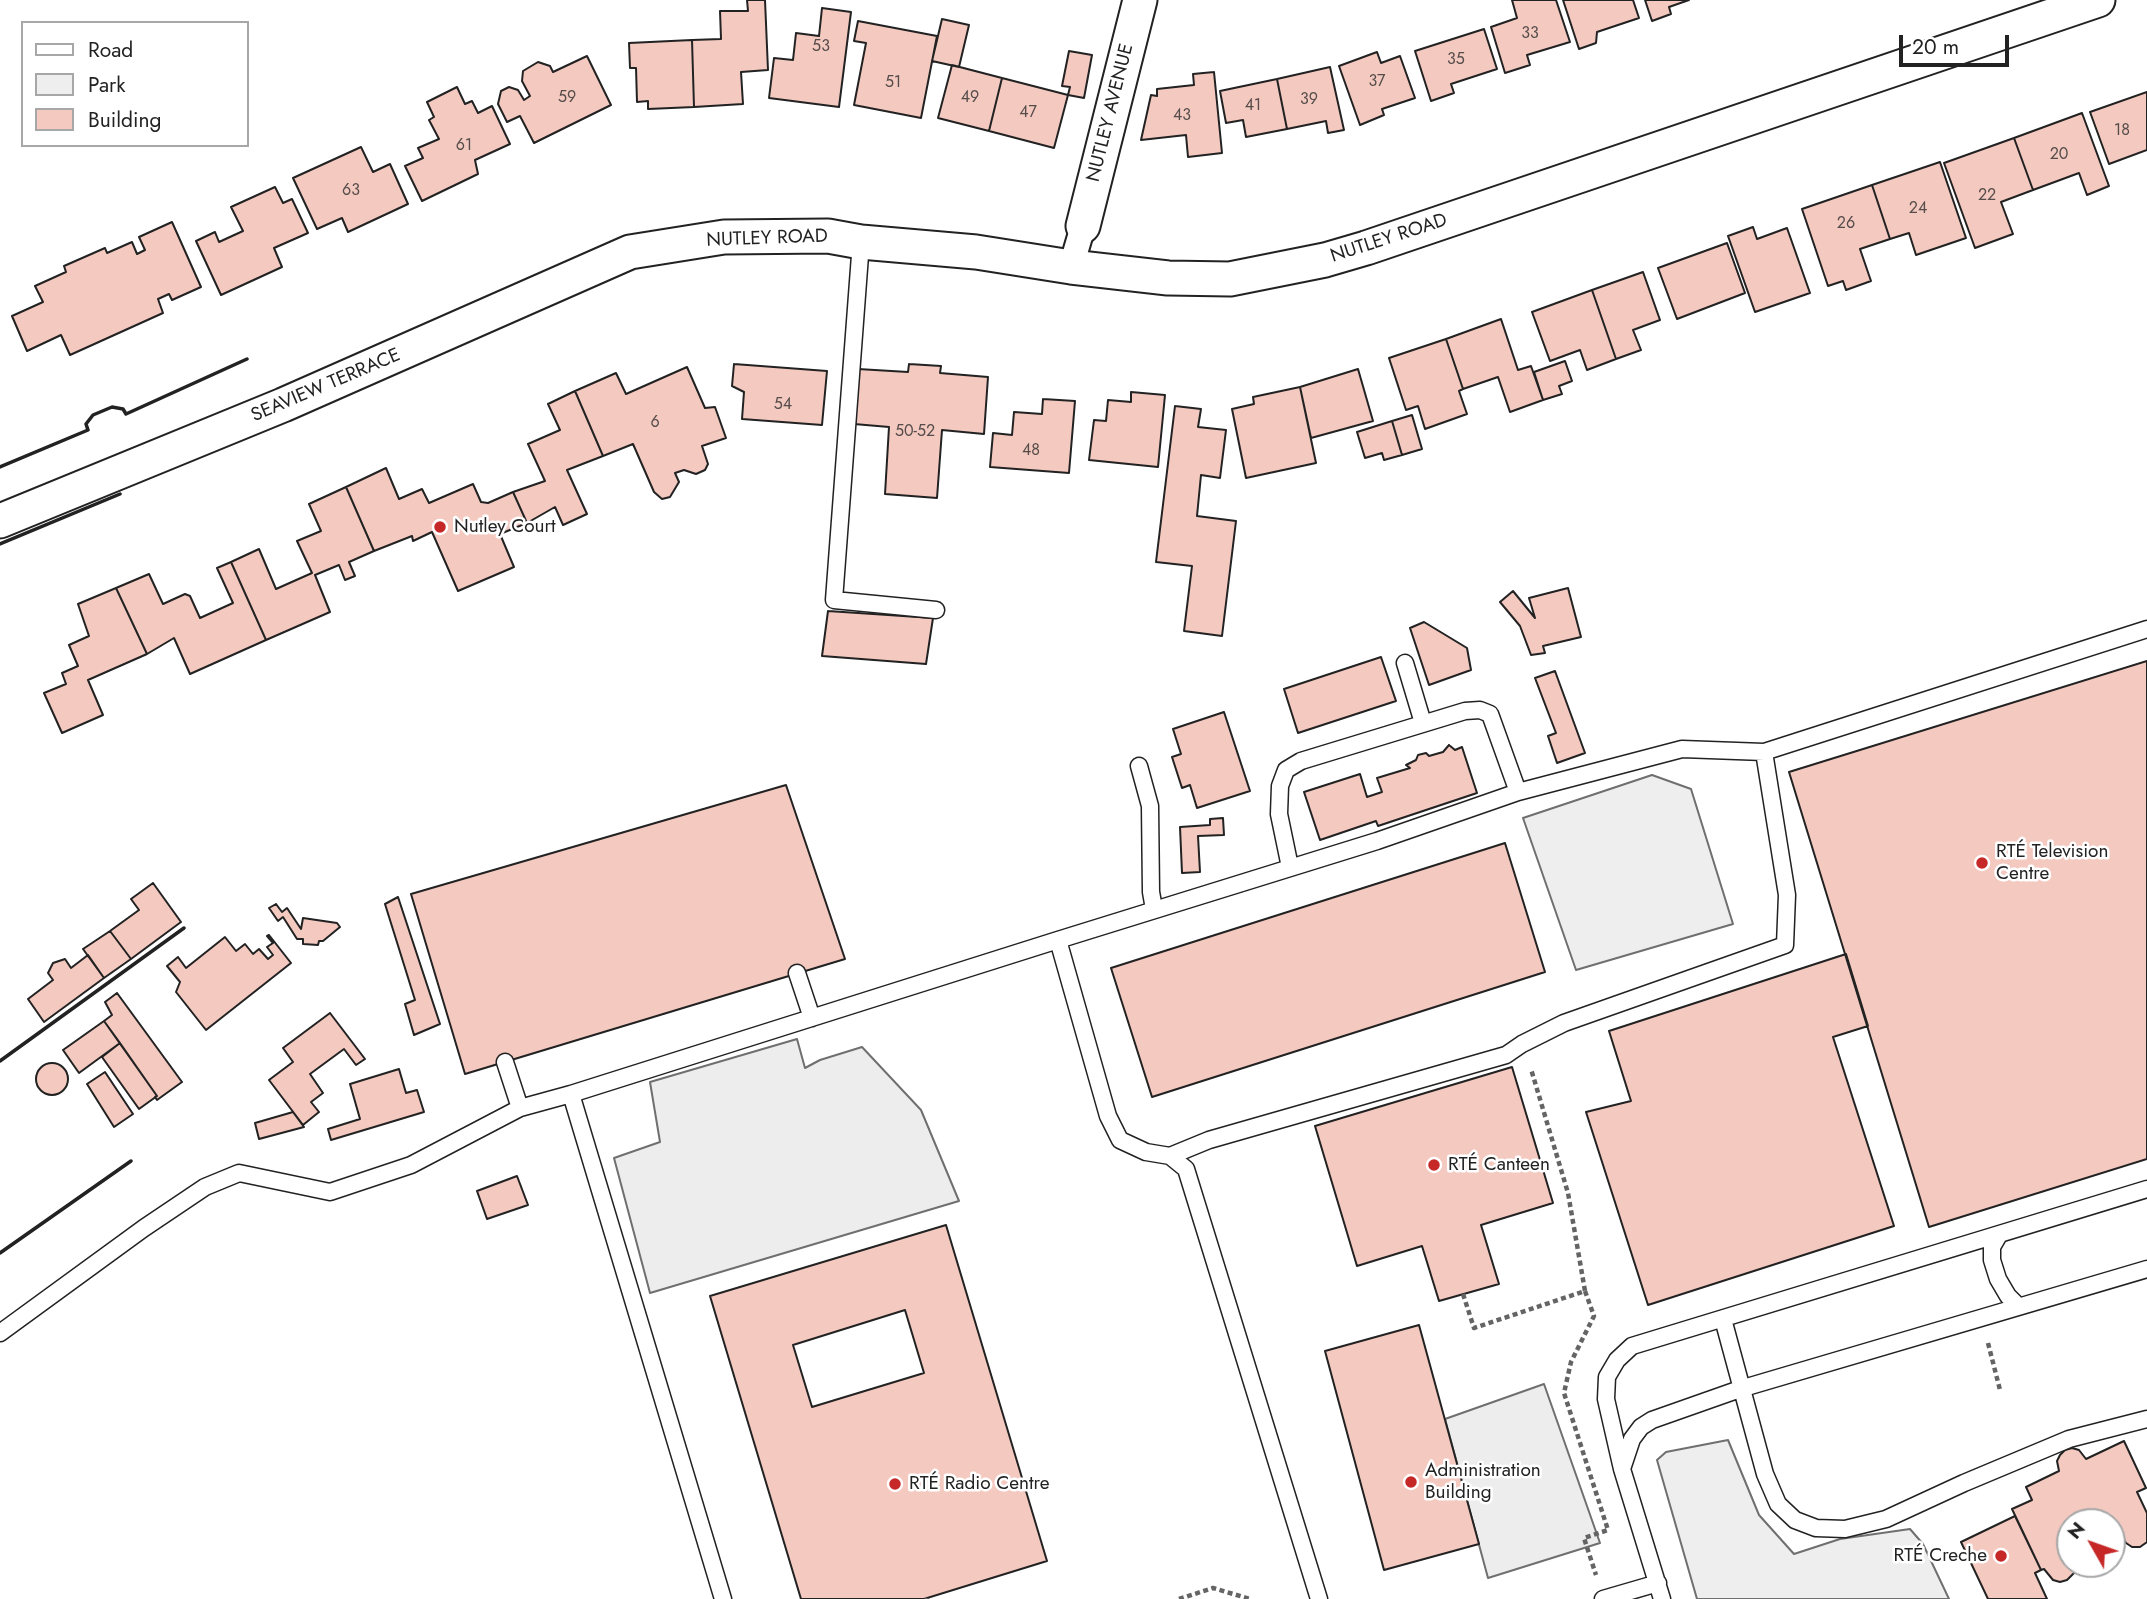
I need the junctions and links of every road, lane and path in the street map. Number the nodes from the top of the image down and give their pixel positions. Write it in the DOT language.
graph roads {
  1 [pos="1140,0"];
  2 [pos="2098,0"];
  3 [pos="1083,226"];
  4 [pos="861,242"];
  5 [pos="650,249"];
  6 [pos="1071,267"];
  7 [pos="0,521"];
  8 [pos="936,610"];
  9 [pos="2147,629"];
  10 [pos="1405,663"];
  11 [pos="1423,723"];
  12 [pos="1764,752"];
  13 [pos="1139,766"];
  14 [pos="1518,792"];
  15 [pos="1290,867"];
  16 [pos="1154,909"];
  17 [pos="1058,940"];
  18 [pos="797,974"];
  19 [pos="812,1018"];
  20 [pos="1522,1044"];
  21 [pos="505,1062"];
  22 [pos="571,1094"];
  23 [pos="520,1108"];
  24 [pos="1170,1156"];
  25 [pos="2147,1189"];
  26 [pos="1998,1235"];
  27 [pos="2147,1269"];
  28 [pos="1585,1291"];
  29 [pos="1463,1294"];
  30 [pos="2018,1306"];
  31 [pos="1723,1319"];
  32 [pos="0,1333"];
  33 [pos="1987,1342"];
  34 [pos="1740,1389"];
  35 [pos="2000,1390"];
  36 [pos="2147,1419"];
  37 [pos="1622,1469"];
  38 [pos="1660,1591"];
  39 [pos="723,1599"];
  40 [pos="1179,1599"];
  41 [pos="1250,1599"];
  42 [pos="1319,1599"];
  43 [pos="1604,1599"];
  1 -- 3 [label="street, NUTLEY AVENUE"];
  2 -- 6 [label="street, NUTLEY ROAD"];
  3 -- 6 [label="street"];
  4 -- 5 [label="street, NUTLEY ROAD"];
  4 -- 6 [label="street, NUTLEY ROAD"];
  4 -- 8 [label="lane"];
  5 -- 7 [label="street, SEAVIEW TERRACE"];
  9 -- 12 [label="lane"];
  10 -- 11 [label="lane"];
  11 -- 14 [label="lane"];
  11 -- 15 [label="lane"];
  12 -- 14 [label="lane"];
  12 -- 20 [label="lane"];
  13 -- 16 [label="lane"];
  14 -- 15 [label="lane"];
  15 -- 16 [label="lane"];
  16 -- 17 [label="lane"];
  17 -- 19 [label="lane"];
  17 -- 24 [label="lane"];
  18 -- 19 [label="lane"];
  19 -- 22 [label="lane"];
  20 -- 24 [label="lane"];
  20 -- 28 [label="path"];
  21 -- 23 [label="lane"];
  22 -- 23 [label="lane"];
  22 -- 39 [label="lane"];
  23 -- 32 [label="lane"];
  24 -- 42 [label="lane"];
  25 -- 26 [label="lane"];
  26 -- 30 [label="lane"];
  26 -- 31 [label="lane"];
  27 -- 30 [label="lane"];
  28 -- 29 [label="path"];
  28 -- 43 [label="path"];
  30 -- 34 [label="lane"];
  31 -- 34 [label="lane"];
  31 -- 37 [label="lane"];
  33 -- 35 [label="path"];
  34 -- 36 [label="lane"];
  34 -- 37 [label="lane"];
  37 -- 38 [label="lane"];
  38 -- 43 [label="lane"];
  40 -- 41 [label="path"];
}
